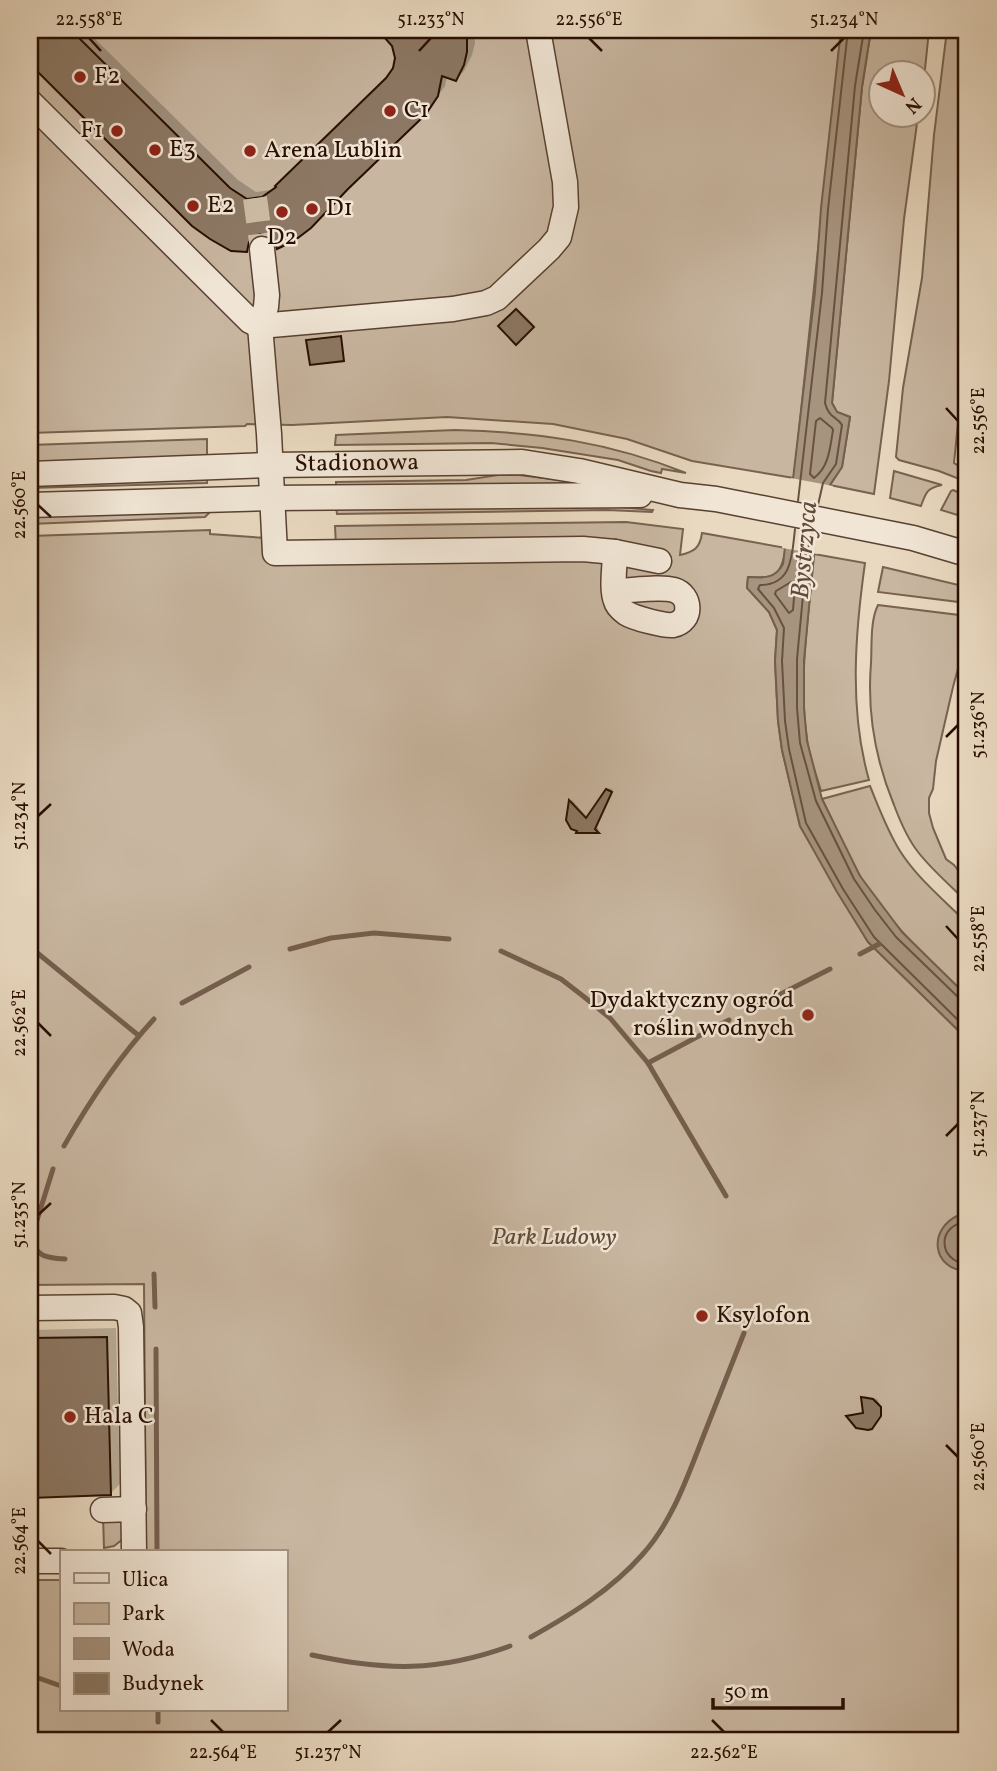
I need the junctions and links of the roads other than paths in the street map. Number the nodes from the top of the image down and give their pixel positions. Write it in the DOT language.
graph roads {
  1 [pos="538,30"];
  2 [pos="30,102"];
  3 [pos="262,249"];
  4 [pos="260,326"];
  5 [pos="271,465"];
  6 [pos="30,474"];
  7 [pos="680,495"];
  8 [pos="272,498"];
  9 [pos="30,506"];
  10 [pos="615,552"];
  11 [pos="967,554"];
  12 [pos="659,561"];
  13 [pos="614,591"];
  14 [pos="30,1308"];
  15 [pos="134,1509"];
  16 [pos="103,1510"];
  17 [pos="134,1550"];
  18 [pos="60,1560"];
  19 [pos="30,1561"];
  1 -- 4 [label="street"];
  2 -- 4 [label="street"];
  3 -- 4 [label="street"];
  4 -- 5 [label="street"];
  5 -- 6 [label="street, Stadionowa"];
  5 -- 7 [label="street, Stadionowa"];
  5 -- 8 [label="street"];
  7 -- 8 [label="street, Stadionowa"];
  7 -- 11 [label="street, Stadionowa"];
  8 -- 9 [label="street, Stadionowa"];
  8 -- 10 [label="street"];
  10 -- 12 [label="street"];
  10 -- 13 [label="street"];
  14 -- 15 [label="street"];
  15 -- 16 [label="street"];
  15 -- 17 [label="street"];
  18 -- 19 [label="street"];
}
